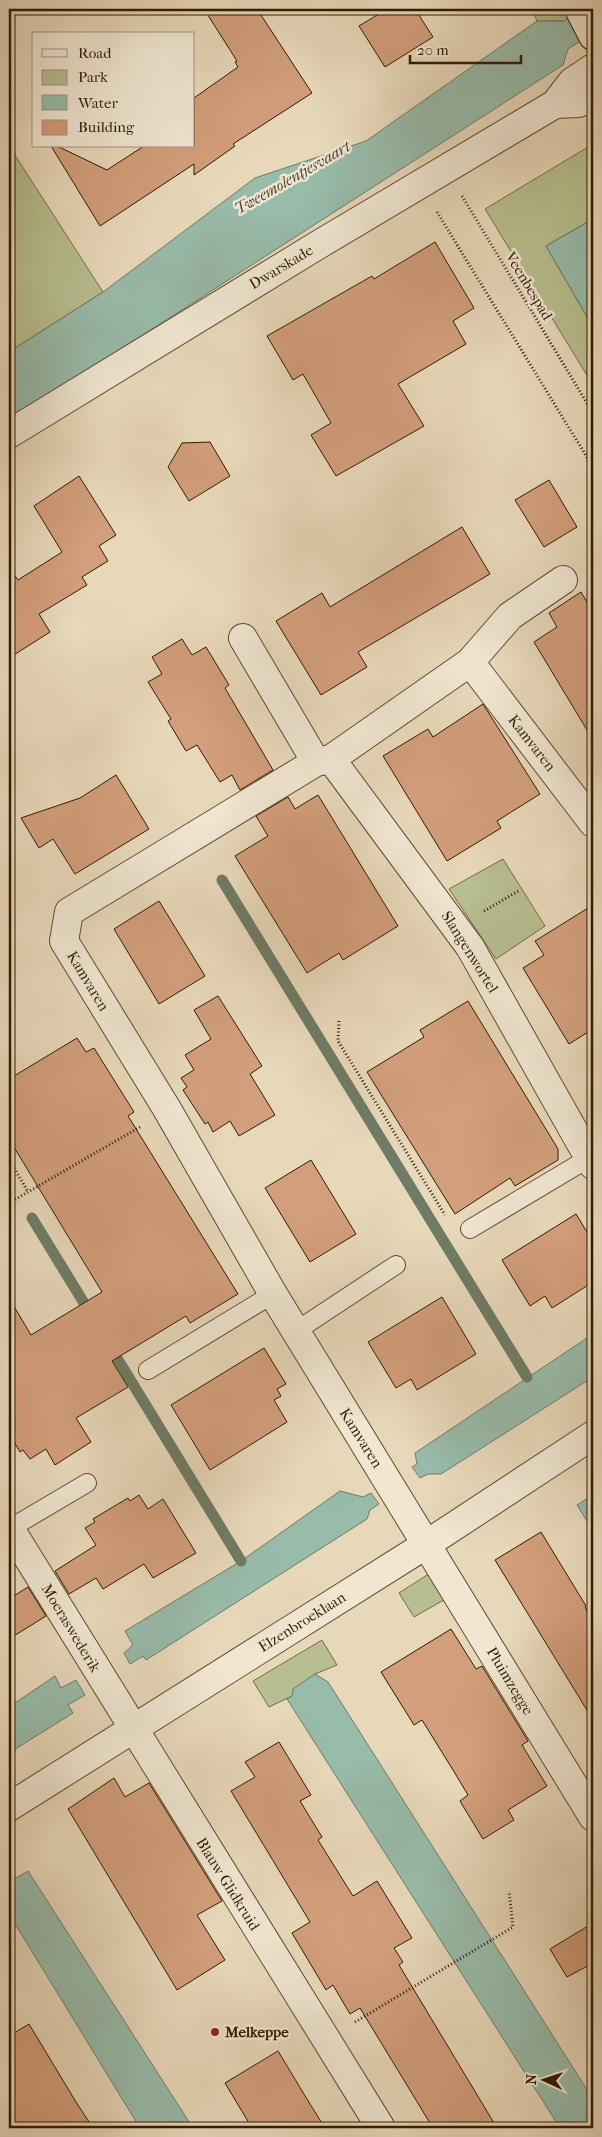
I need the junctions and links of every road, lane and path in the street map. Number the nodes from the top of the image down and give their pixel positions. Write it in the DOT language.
graph roads {
  1 [pos="579,9"];
  2 [pos="593,35"];
  3 [pos="593,68"];
  4 [pos="593,94"];
  5 [pos="556,104"];
  6 [pos="446,170"];
  7 [pos="421,186"];
  8 [pos="593,413"];
  9 [pos="9,434"];
  10 [pos="593,468"];
  11 [pos="563,580"];
  12 [pos="243,638"];
  13 [pos="470,662"];
  14 [pos="323,761"];
  15 [pos="593,823"];
  16 [pos="520,890"];
  17 [pos="456,927"];
  18 [pos="340,1021"];
  19 [pos="167,1109"];
  20 [pos="9,1159"];
  21 [pos="591,1161"];
  22 [pos="28,1192"];
  23 [pos="9,1204"];
  24 [pos="446,1216"];
  25 [pos="470,1230"];
  26 [pos="396,1265"];
  27 [pos="273,1294"];
  28 [pos="296,1331"];
  29 [pos="148,1370"];
  30 [pos="593,1435"];
  31 [pos="87,1483"];
  32 [pos="9,1528"];
  33 [pos="427,1544"];
  34 [pos="131,1728"];
  35 [pos="9,1807"];
  36 [pos="593,1817"];
  37 [pos="510,1892"];
  38 [pos="326,2039"];
  39 [pos="381,2128"];
  1 -- 2 [label="street"];
  3 -- 5 [label="street, Dwarskade"];
  4 -- 5 [label="street, Dwarskade"];
  5 -- 6 [label="street, Dwarskade"];
  6 -- 7 [label="street, Dwarskade"];
  6 -- 8 [label="path, Veenbespad"];
  7 -- 9 [label="street, Dwarskade"];
  7 -- 10 [label="path"];
  11 -- 13 [label="street, Kamvaren"];
  12 -- 14 [label="street"];
  13 -- 14 [label="street, Kamvaren"];
  13 -- 15 [label="street, Kamvaren"];
  14 -- 17 [label="street, Slangenwortel"];
  14 -- 19 [label="street, Kamvaren"];
  16 -- 17 [label="path"];
  17 -- 21 [label="street, Slangenwortel"];
  18 -- 24 [label="path"];
  19 -- 22 [label="path"];
  19 -- 27 [label="street, Kamvaren"];
  20 -- 22 [label="path"];
  21 -- 25 [label="lane, Slangenwortel"];
  22 -- 23 [label="path"];
  26 -- 28 [label="lane"];
  27 -- 28 [label="street, Kamvaren"];
  27 -- 29 [label="lane"];
  28 -- 33 [label="street, Kamvaren"];
  30 -- 33 [label="street, Elzenbroeklaan"];
  31 -- 32 [label="lane, Moeraswederik"];
  32 -- 34 [label="street, Moeraswederik"];
  33 -- 34 [label="street, Elzenbroeklaan"];
  33 -- 36 [label="street, Pluimzegge"];
  34 -- 35 [label="street, Elzenbroeklaan"];
  34 -- 38 [label="street, Blauw Glidkruid"];
  37 -- 38 [label="path"];
  38 -- 39 [label="street, Blauw Glidkruid"];
}
